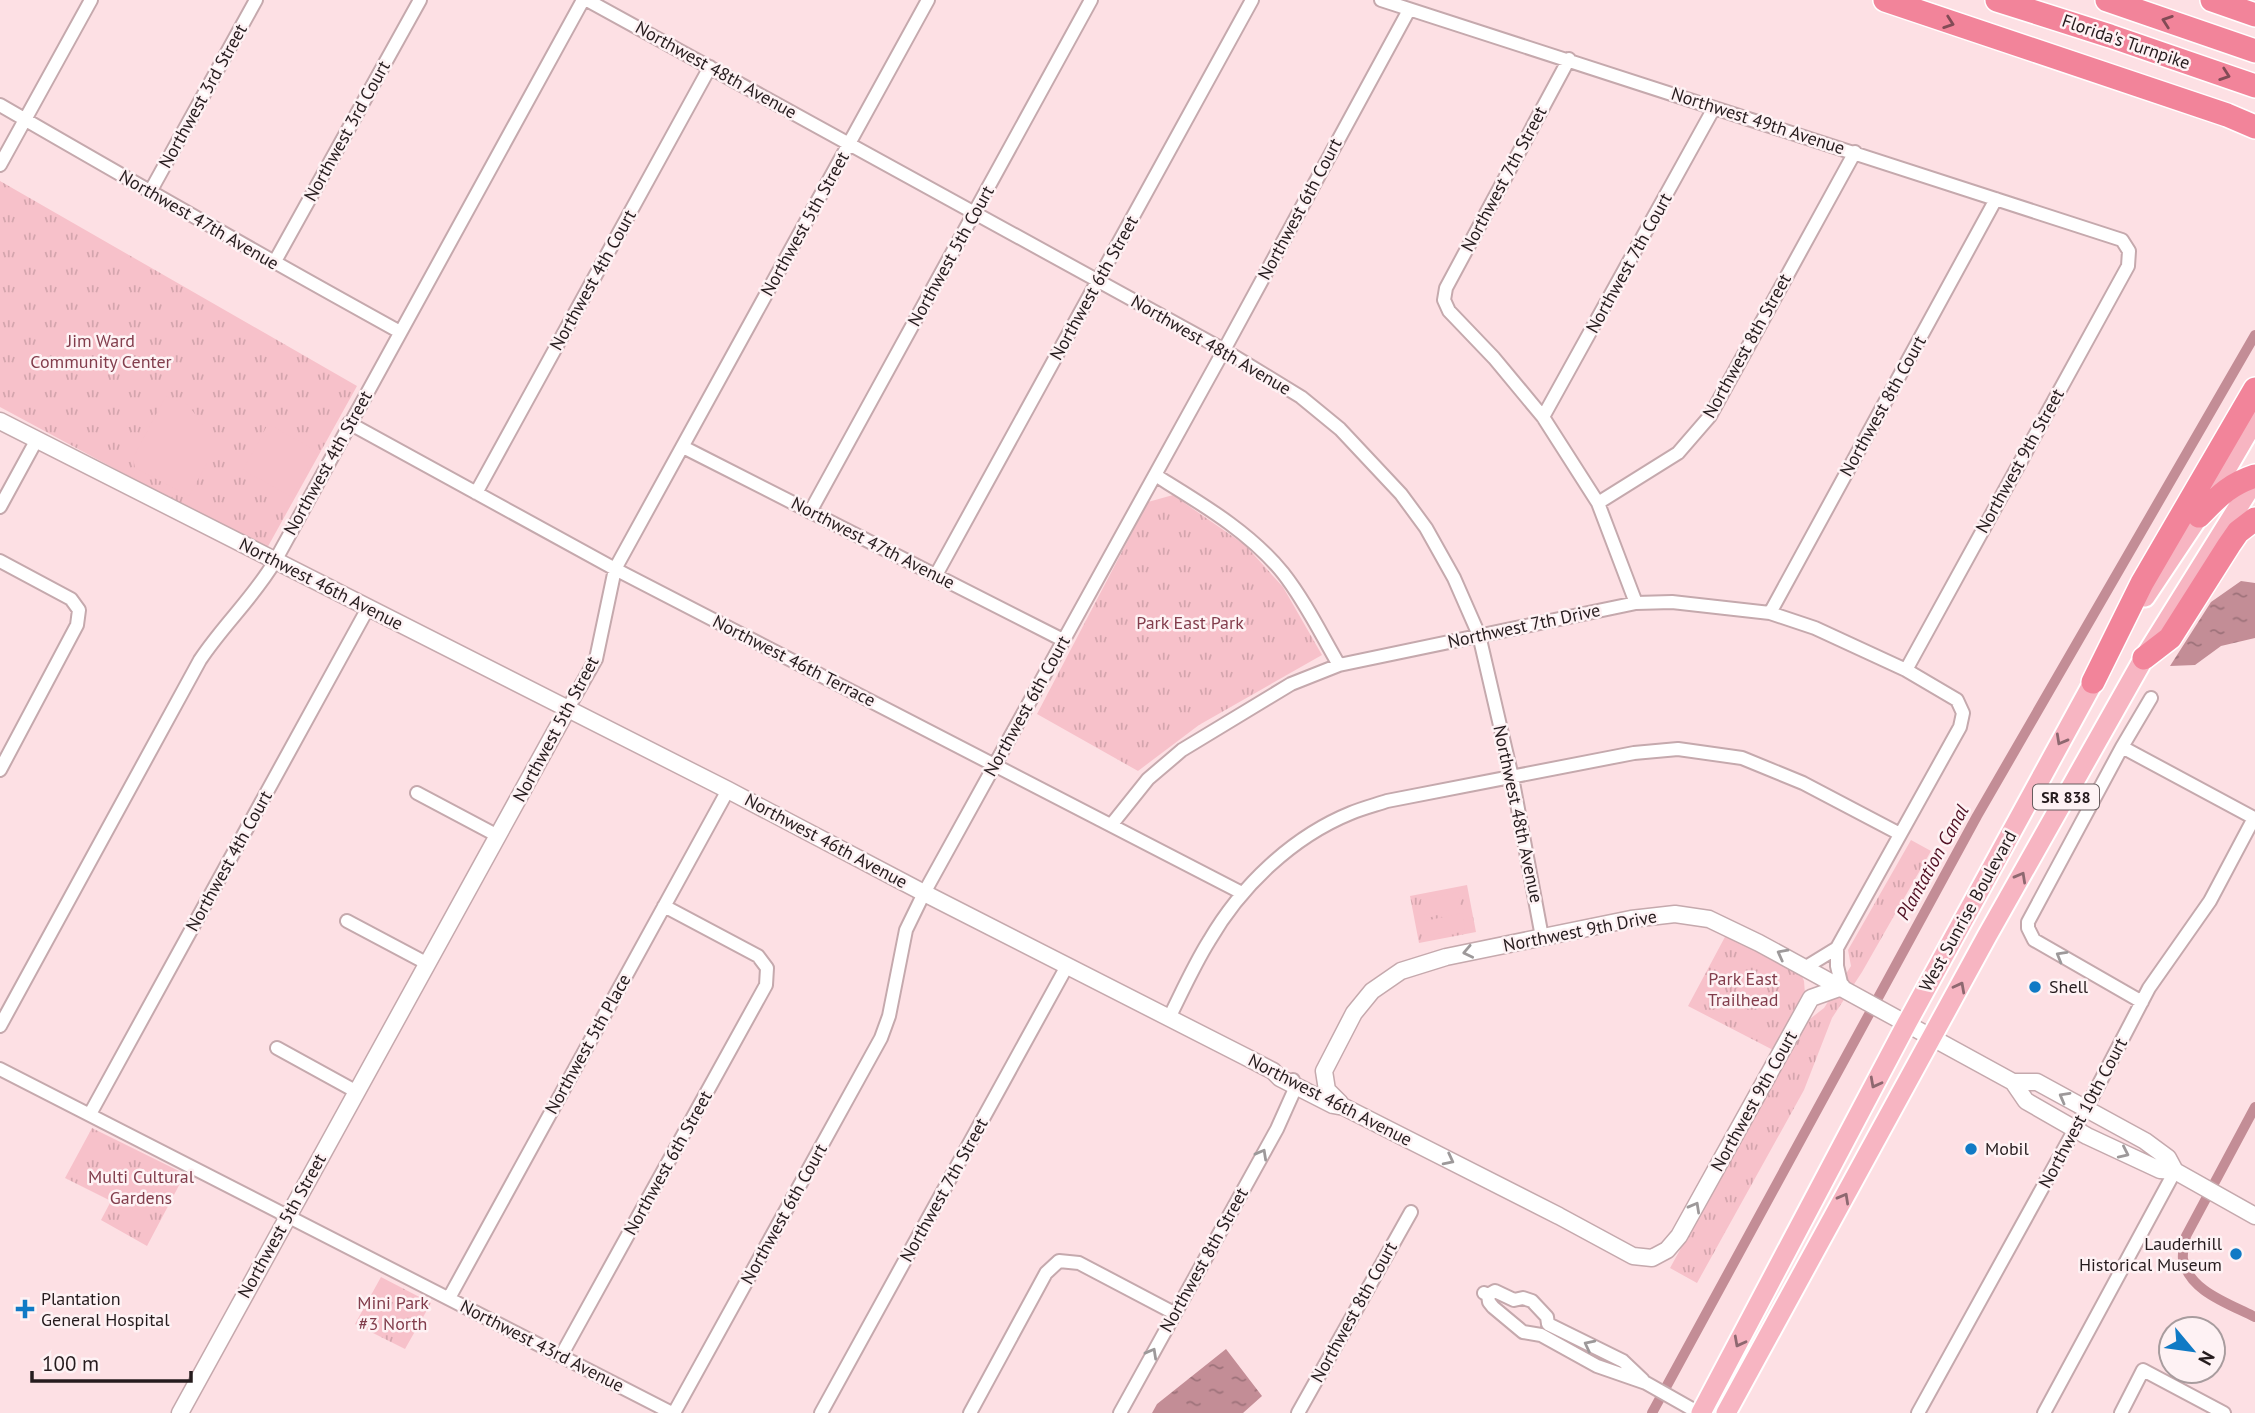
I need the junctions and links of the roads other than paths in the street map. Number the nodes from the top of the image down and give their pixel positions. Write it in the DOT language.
graph roads {
  1 [pos="91,0"];
  2 [pos="256,0"];
  3 [pos="420,0"];
  4 [pos="584,0"];
  5 [pos="1091,0"];
  6 [pos="1252,0"];
  7 [pos="1381,0"];
  8 [pos="1885,0"];
  9 [pos="1997,0"];
  10 [pos="2107,0"];
  11 [pos="2212,0"];
  12 [pos="925,1"];
  13 [pos="1409,10"];
  14 [pos="2255,15"];
  15 [pos="2255,51"];
  16 [pos="1569,59"];
  17 [pos="710,67"];
  18 [pos="2255,86"];
  19 [pos="0,105"];
  20 [pos="1714,108"];
  21 [pos="25,119"];
  22 [pos="2255,127"];
  23 [pos="849,144"];
  24 [pos="1855,152"];
  25 [pos="0,165"];
  26 [pos="150,192"];
  27 [pos="1996,199"];
  28 [pos="975,212"];
  29 [pos="2129,251"];
  30 [pos="274,263"];
  31 [pos="1098,281"];
  32 [pos="400,332"];
  33 [pos="1224,350"];
  34 [pos="2255,389"];
  35 [pos="1543,417"];
  36 [pos="2255,420"];
  37 [pos="0,421"];
  38 [pos="349,423"];
  39 [pos="36,441"];
  40 [pos="683,447"];
  41 [pos="1155,475"];
  42 [pos="2255,478"];
  43 [pos="476,493"];
  44 [pos="1598,503"];
  45 [pos="0,508"];
  46 [pos="810,512"];
  47 [pos="2199,516"];
  48 [pos="2255,519"];
  49 [pos="0,561"];
  50 [pos="275,561"];
  51 [pos="615,569"];
  52 [pos="936,575"];
  53 [pos="1636,603"];
  54 [pos="368,608"];
  55 [pos="1770,613"];
  56 [pos="1479,635"];
  57 [pos="1063,640"];
  58 [pos="2144,658"];
  59 [pos="1339,665"];
  60 [pos="1906,670"];
  61 [pos="2093,682"];
  62 [pos="2151,698"];
  63 [pos="567,710"];
  64 [pos="2122,747"];
  65 [pos="996,765"];
  66 [pos="0,770"];
  67 [pos="1512,777"];
  68 [pos="727,790"];
  69 [pos="417,793"];
  70 [pos="2254,818"];
  71 [pos="1112,824"];
  72 [pos="1900,834"];
  73 [pos="498,836"];
  74 [pos="924,893"];
  75 [pos="1242,893"];
  76 [pos="664,906"];
  77 [pos="347,921"];
  78 [pos="1542,937"];
  79 [pos="1837,948"];
  80 [pos="428,964"];
  81 [pos="1067,966"];
  82 [pos="1806,967"];
  83 [pos="1843,988"];
  84 [pos="1811,998"];
  85 [pos="2142,1002"];
  86 [pos="1169,1018"];
  87 [pos="1907,1023"];
  88 [pos="0,1026"];
  89 [pos="1932,1038"];
  90 [pos="277,1048"];
  91 [pos="0,1069"];
  92 [pos="1324,1071"];
  93 [pos="1292,1079"];
  94 [pos="2013,1082"];
  95 [pos="357,1092"];
  96 [pos="1315,1095"];
  97 [pos="1287,1106"];
  98 [pos="1344,1107"];
  99 [pos="2086,1109"];
  100 [pos="90,1114"];
  101 [pos="2075,1129"];
  102 [pos="2175,1171"];
  103 [pos="1411,1212"];
  104 [pos="288,1215"];
  105 [pos="2255,1216"];
  106 [pos="1652,1258"];
  107 [pos="449,1298"];
  108 [pos="1514,1300"];
  109 [pos="1174,1313"];
  110 [pos="1505,1317"];
  111 [pos="561,1356"];
  112 [pos="1646,1382"];
  113 [pos="1716,1386"];
  114 [pos="1695,1410"];
  115 [pos="180,1413"];
  116 [pos="673,1413"];
  117 [pos="821,1413"];
  118 [pos="970,1413"];
  119 [pos="1120,1413"];
  120 [pos="1298,1413"];
  121 [pos="1716,1413"];
  122 [pos="1726,1413"];
  123 [pos="1918,1413"];
  124 [pos="2044,1413"];
  125 [pos="2121,1413"];
  126 [pos="2224,1413"];
  1 -- 21 [label="street"];
  2 -- 26 [label="street, Northwest 3rd Street"];
  3 -- 30 [label="street, Northwest 3rd Court"];
  4 -- 17 [label="street, Northwest 48th Avenue"];
  4 -- 32 [label="street, Northwest 4th Street"];
  5 -- 28 [label="street, Northwest 5th Court"];
  6 -- 31 [label="street, Northwest 6th Street"];
  7 -- 13 [label="street, Northwest 49th Avenue"];
  8 -- 22 [label="highway, one-way"];
  9 -- 18 [label="highway, Florida's Turnpike, one-way"];
  15 -- 10 [label="highway, Florida's Turnpike, one-way"];
  11 -- 14 [label="highway"];
  12 -- 23 [label="street, Northwest 5th Street"];
  13 -- 16 [label="street, Northwest 49th Avenue"];
  13 -- 33 [label="street, Northwest 6th Court"];
  16 -- 20 [label="street, Northwest 49th Avenue"];
  16 -- 35 [label="street, Northwest 7th Street"];
  17 -- 23 [label="street, Northwest 48th Avenue"];
  17 -- 43 [label="street, Northwest 4th Court"];
  19 -- 21 [label="street, Northwest 47th Avenue"];
  20 -- 24 [label="street, Northwest 49th Avenue"];
  20 -- 35 [label="street, Northwest 7th Court"];
  21 -- 25 [label="street"];
  21 -- 26 [label="street, Northwest 47th Avenue"];
  23 -- 28 [label="street, Northwest 48th Avenue"];
  23 -- 40 [label="street, Northwest 5th Street"];
  24 -- 27 [label="street, Northwest 49th Avenue"];
  24 -- 44 [label="street, Northwest 8th Street"];
  26 -- 30 [label="street, Northwest 47th Avenue"];
  27 -- 29 [label="street, Northwest 49th Avenue"];
  27 -- 55 [label="street, Northwest 8th Court"];
  28 -- 31 [label="street, Northwest 48th Avenue"];
  28 -- 46 [label="street, Northwest 5th Court"];
  29 -- 60 [label="street, Northwest 9th Street"];
  30 -- 32 [label="street, Northwest 47th Avenue"];
  31 -- 33 [label="street, Northwest 48th Avenue"];
  31 -- 52 [label="street, Northwest 6th Street"];
  32 -- 38 [label="street, Northwest 4th Street"];
  33 -- 41 [label="street, Northwest 6th Court"];
  33 -- 56 [label="street, Northwest 48th Avenue"];
  34 -- 61 [label="highway"];
  35 -- 44 [label="street"];
  36 -- 47 [label="main road, West Sunrise Boulevard / SR 838"];
  37 -- 39 [label="street, Northwest 46th Avenue"];
  38 -- 43 [label="street, Northwest 46th Terrace"];
  38 -- 50 [label="street, Northwest 4th Street"];
  39 -- 45 [label="street"];
  39 -- 50 [label="street, Northwest 46th Avenue"];
  40 -- 46 [label="street, Northwest 47th Avenue"];
  40 -- 51 [label="street, Northwest 5th Street"];
  41 -- 57 [label="street, Northwest 6th Court"];
  41 -- 59 [label="street"];
  42 -- 47 [label="highway"];
  42 -- 58 [label="main road, West Sunrise Boulevard / SR 838"];
  43 -- 51 [label="street, Northwest 46th Terrace"];
  44 -- 53 [label="street"];
  46 -- 52 [label="street, Northwest 47th Avenue"];
  47 -- 61 [label="main road, West Sunrise Boulevard / SR 838"];
  48 -- 58 [label="highway"];
  49 -- 66 [label="street"];
  50 -- 54 [label="street, Northwest 46th Avenue"];
  50 -- 88 [label="street, Northwest 4th Street"];
  51 -- 63 [label="street, Northwest 5th Street"];
  51 -- 65 [label="street, Northwest 46th Terrace"];
  52 -- 57 [label="street, Northwest 47th Avenue"];
  53 -- 55 [label="street, Northwest 7th Drive"];
  53 -- 56 [label="street, Northwest 7th Drive"];
  54 -- 63 [label="street, Northwest 46th Avenue"];
  54 -- 100 [label="street, Northwest 4th Court"];
  55 -- 60 [label="street, Northwest 7th Drive"];
  56 -- 59 [label="street, Northwest 7th Drive"];
  56 -- 67 [label="street, Northwest 48th Avenue"];
  57 -- 65 [label="street, Northwest 6th Court"];
  89 -- 58 [label="main road, West Sunrise Boulevard / SR 838, one-way"];
  59 -- 71 [label="street, Northwest 7th Drive"];
  60 -- 72 [label="street, Northwest 7th Drive"];
  61 -- 87 [label="main road, West Sunrise Boulevard / SR 838, one-way"];
  62 -- 64 [label="street"];
  63 -- 68 [label="street, Northwest 46th Avenue"];
  63 -- 73 [label="street, Northwest 5th Street"];
  64 -- 70 [label="street"];
  85 -- 64 [label="street, one-way"];
  65 -- 71 [label="street, Northwest 46th Terrace"];
  65 -- 74 [label="street, Northwest 6th Court"];
  67 -- 72 [label="street"];
  67 -- 75 [label="street"];
  67 -- 78 [label="street, Northwest 48th Avenue"];
  68 -- 74 [label="street, Northwest 46th Avenue"];
  68 -- 76 [label="street, Northwest 5th Place"];
  69 -- 73 [label="street"];
  70 -- 85 [label="street, Northwest 10th Court"];
  71 -- 75 [label="street, Northwest 46th Terrace"];
  72 -- 79 [label="street"];
  73 -- 80 [label="street, Northwest 5th Street"];
  74 -- 81 [label="street, Northwest 46th Avenue"];
  74 -- 116 [label="street, Northwest 6th Court"];
  75 -- 86 [label="street"];
  76 -- 107 [label="street, Northwest 5th Place"];
  76 -- 111 [label="street, Northwest 6th Street"];
  77 -- 80 [label="street"];
  82 -- 78 [label="street, Northwest 9th Drive, one-way"];
  78 -- 92 [label="street, Northwest 9th Drive, one-way"];
  79 -- 82 [label="street"];
  79 -- 83 [label="street"];
  80 -- 95 [label="street, Northwest 5th Street"];
  81 -- 86 [label="street, Northwest 46th Avenue"];
  81 -- 117 [label="street, Northwest 7th Street"];
  82 -- 83 [label="street, Northwest 9th Drive"];
  82 -- 84 [label="street"];
  83 -- 84 [label="street"];
  83 -- 87 [label="street, Northwest 9th Drive"];
  106 -- 84 [label="street, Northwest 9th Court, one-way"];
  85 -- 99 [label="street, Northwest 10th Court"];
  86 -- 93 [label="street, Northwest 46th Avenue"];
  87 -- 89 [label="street"];
  87 -- 113 [label="main road, West Sunrise Boulevard / SR 838, one-way"];
  89 -- 94 [label="street"];
  122 -- 89 [label="main road, West Sunrise Boulevard / SR 838, one-way"];
  90 -- 95 [label="street"];
  91 -- 100 [label="street, Northwest 43rd Avenue"];
  92 -- 93 [label="street"];
  92 -- 98 [label="street"];
  93 -- 96 [label="street, Northwest 46th Avenue"];
  93 -- 97 [label="street, Northwest 8th Street"];
  99 -- 94 [label="street, one-way"];
  94 -- 101 [label="street"];
  95 -- 104 [label="street, Northwest 5th Street"];
  96 -- 97 [label="street"];
  96 -- 98 [label="street, Northwest 46th Avenue"];
  109 -- 97 [label="street, Northwest 8th Street, one-way"];
  98 -- 106 [label="street, Northwest 46th Avenue, one-way"];
  99 -- 101 [label="street, Northwest 10th Court"];
  99 -- 102 [label="street"];
  100 -- 104 [label="street, Northwest 43rd Avenue"];
  101 -- 102 [label="street, one-way"];
  101 -- 123 [label="street, Northwest 10th Court"];
  102 -- 105 [label="street"];
  102 -- 124 [label="street"];
  103 -- 120 [label="street, Northwest 8th Court"];
  104 -- 107 [label="street, Northwest 43rd Avenue"];
  104 -- 115 [label="street, Northwest 5th Street"];
  107 -- 111 [label="street, Northwest 43rd Avenue"];
  108 -- 110 [label="street"];
  108 -- 110 [label="street"];
  112 -- 108 [label="street, one-way"];
  109 -- 118 [label="street"];
  119 -- 109 [label="street, Northwest 8th Street, one-way"];
  110 -- 112 [label="street"];
  111 -- 116 [label="street, Northwest 43rd Avenue"];
  112 -- 114 [label="street"];
  113 -- 114 [label="main road, West Sunrise Boulevard / SR 838"];
  113 -- 121 [label="main road"];
  125 -- 126 [label="street"];
}
